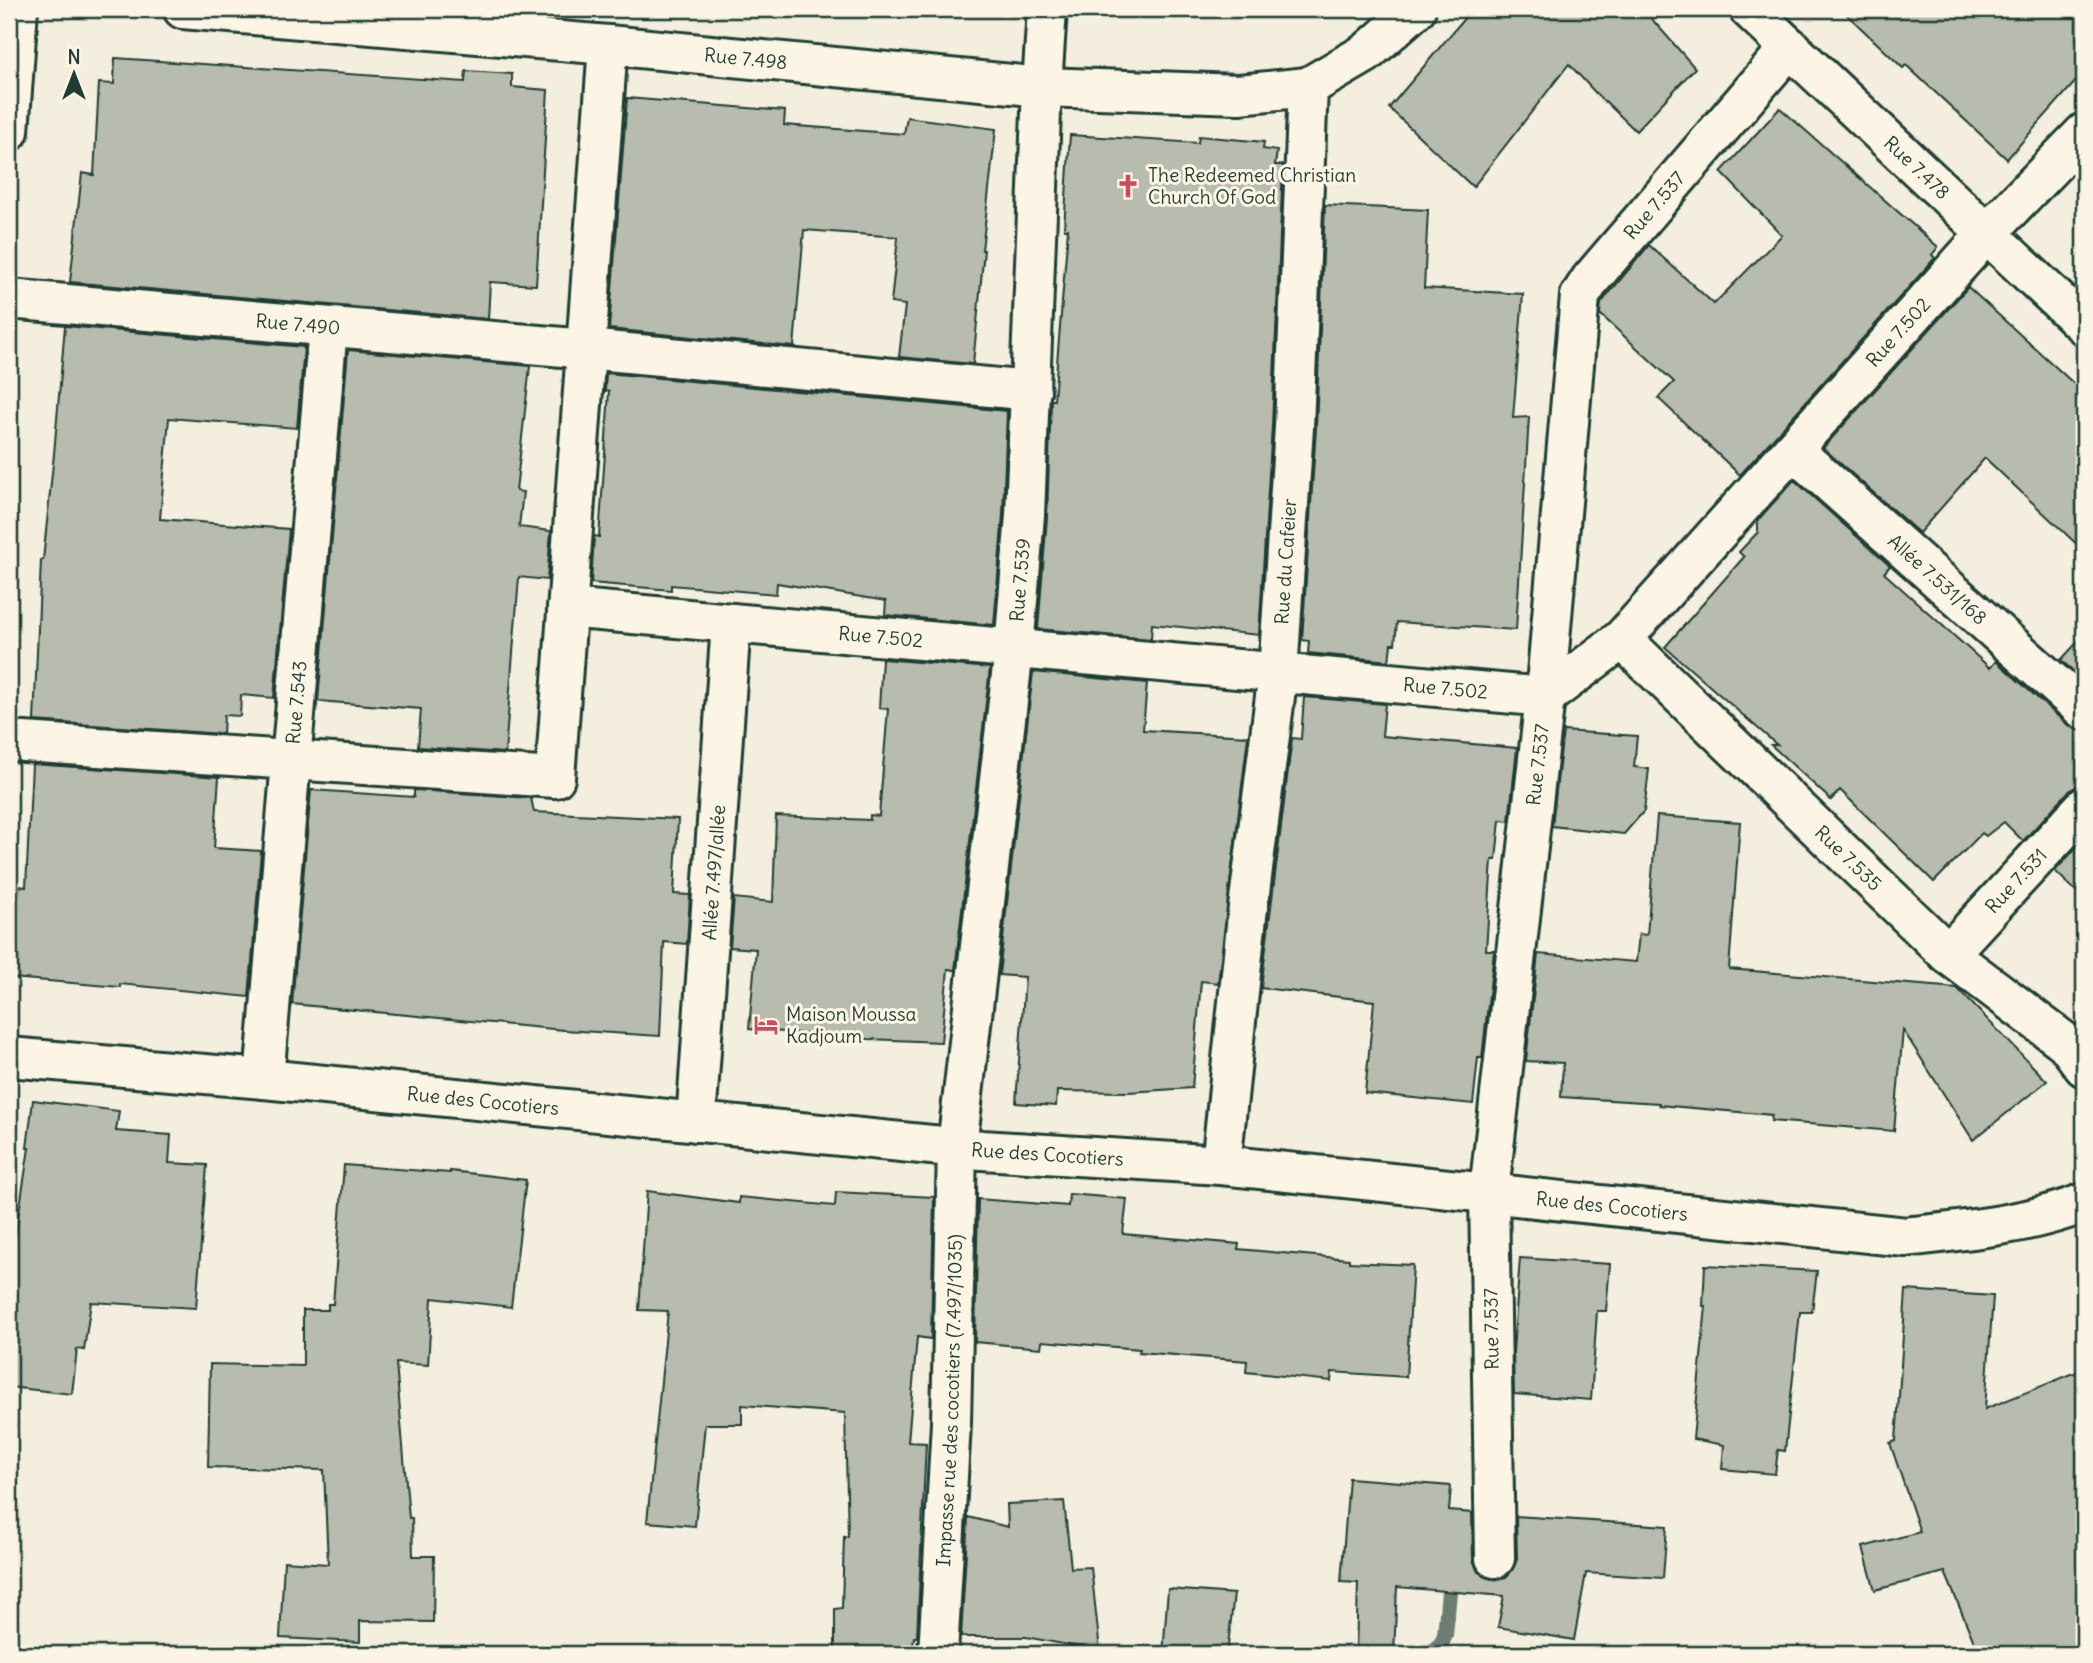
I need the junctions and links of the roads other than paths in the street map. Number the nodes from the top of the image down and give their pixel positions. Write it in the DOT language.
graph roads {
  1 [pos="19,9"];
  2 [pos="183,9"];
  3 [pos="1047,9"];
  4 [pos="1416,9"];
  5 [pos="1749,9"];
  6 [pos="608,45"];
  7 [pos="1790,47"];
  8 [pos="1042,87"];
  9 [pos="1308,87"];
  10 [pos="9,131"];
  11 [pos="2084,133"];
  12 [pos="1987,233"];
  13 [pos="9,299"];
  14 [pos="2084,325"];
  15 [pos="328,327"];
  16 [pos="586,349"];
  17 [pos="1031,391"];
  18 [pos="1793,450"];
  19 [pos="568,608"];
  20 [pos="731,623"];
  21 [pos="1622,639"];
  22 [pos="1014,649"];
  23 [pos="1278,673"];
  24 [pos="1545,697"];
  25 [pos="2084,710"];
  26 [pos="9,741"];
  27 [pos="290,758"];
  28 [pos="2084,807"];
  29 [pos="1948,954"];
  30 [pos="9,1057"];
  31 [pos="2084,1067"];
  32 [pos="264,1079"];
  33 [pos="696,1122"];
  34 [pos="957,1147"];
  35 [pos="1222,1165"];
  36 [pos="1489,1192"];
  37 [pos="2084,1203"];
  38 [pos="1495,1558"];
  39 [pos="938,1654"];
  1 -- 10 [label="street"];
  2 -- 6 [label="street, Rue 7.498"];
  3 -- 8 [label="street, Rue 7.539"];
  4 -- 9 [label="street"];
  5 -- 7 [label="street, Rue 7.478"];
  6 -- 8 [label="street, Rue 7.498"];
  6 -- 16 [label="street"];
  7 -- 12 [label="street, Rue 7.478"];
  7 -- 24 [label="street, Rue 7.537"];
  8 -- 9 [label="street, Rue 7.498"];
  8 -- 17 [label="street, Rue 7.539"];
  9 -- 23 [label="street, Rue du Cafeier"];
  11 -- 12 [label="street, Rue 7.502"];
  12 -- 14 [label="street, Rue 7.478"];
  12 -- 18 [label="street, Rue 7.502"];
  13 -- 15 [label="street, Rue 7.490"];
  15 -- 16 [label="street, Rue 7.490"];
  15 -- 27 [label="street, Rue 7.543"];
  16 -- 17 [label="street, Rue 7.490"];
  16 -- 19 [label="street"];
  17 -- 22 [label="street, Rue 7.539"];
  18 -- 21 [label="street, Rue 7.502"];
  18 -- 25 [label="street, Allée 7.531/168"];
  19 -- 20 [label="street, Rue 7.502"];
  19 -- 27 [label="street"];
  20 -- 22 [label="street, Rue 7.502"];
  20 -- 33 [label="street, Allée 7.497/allée"];
  21 -- 24 [label="street, Rue 7.502"];
  21 -- 29 [label="street, Rue 7.535"];
  22 -- 23 [label="street, Rue 7.502"];
  22 -- 34 [label="street, Rue 7.539"];
  23 -- 24 [label="street, Rue 7.502"];
  23 -- 35 [label="street, Rue du Cafeier"];
  24 -- 36 [label="street, Rue 7.537"];
  26 -- 27 [label="street"];
  27 -- 32 [label="street, Rue 7.543"];
  28 -- 29 [label="street, Rue 7.531"];
  29 -- 31 [label="street, Rue 7.535"];
  30 -- 32 [label="street, Rue des Cocotiers"];
  32 -- 33 [label="street, Rue des Cocotiers"];
  33 -- 34 [label="street, Rue des Cocotiers"];
  34 -- 35 [label="street, Rue des Cocotiers"];
  34 -- 39 [label="street, Impasse rue des cocotiers (7.497/1035)"];
  35 -- 36 [label="street, Rue des Cocotiers"];
  36 -- 37 [label="street, Rue des Cocotiers"];
  36 -- 38 [label="street, Rue 7.537"];
}
